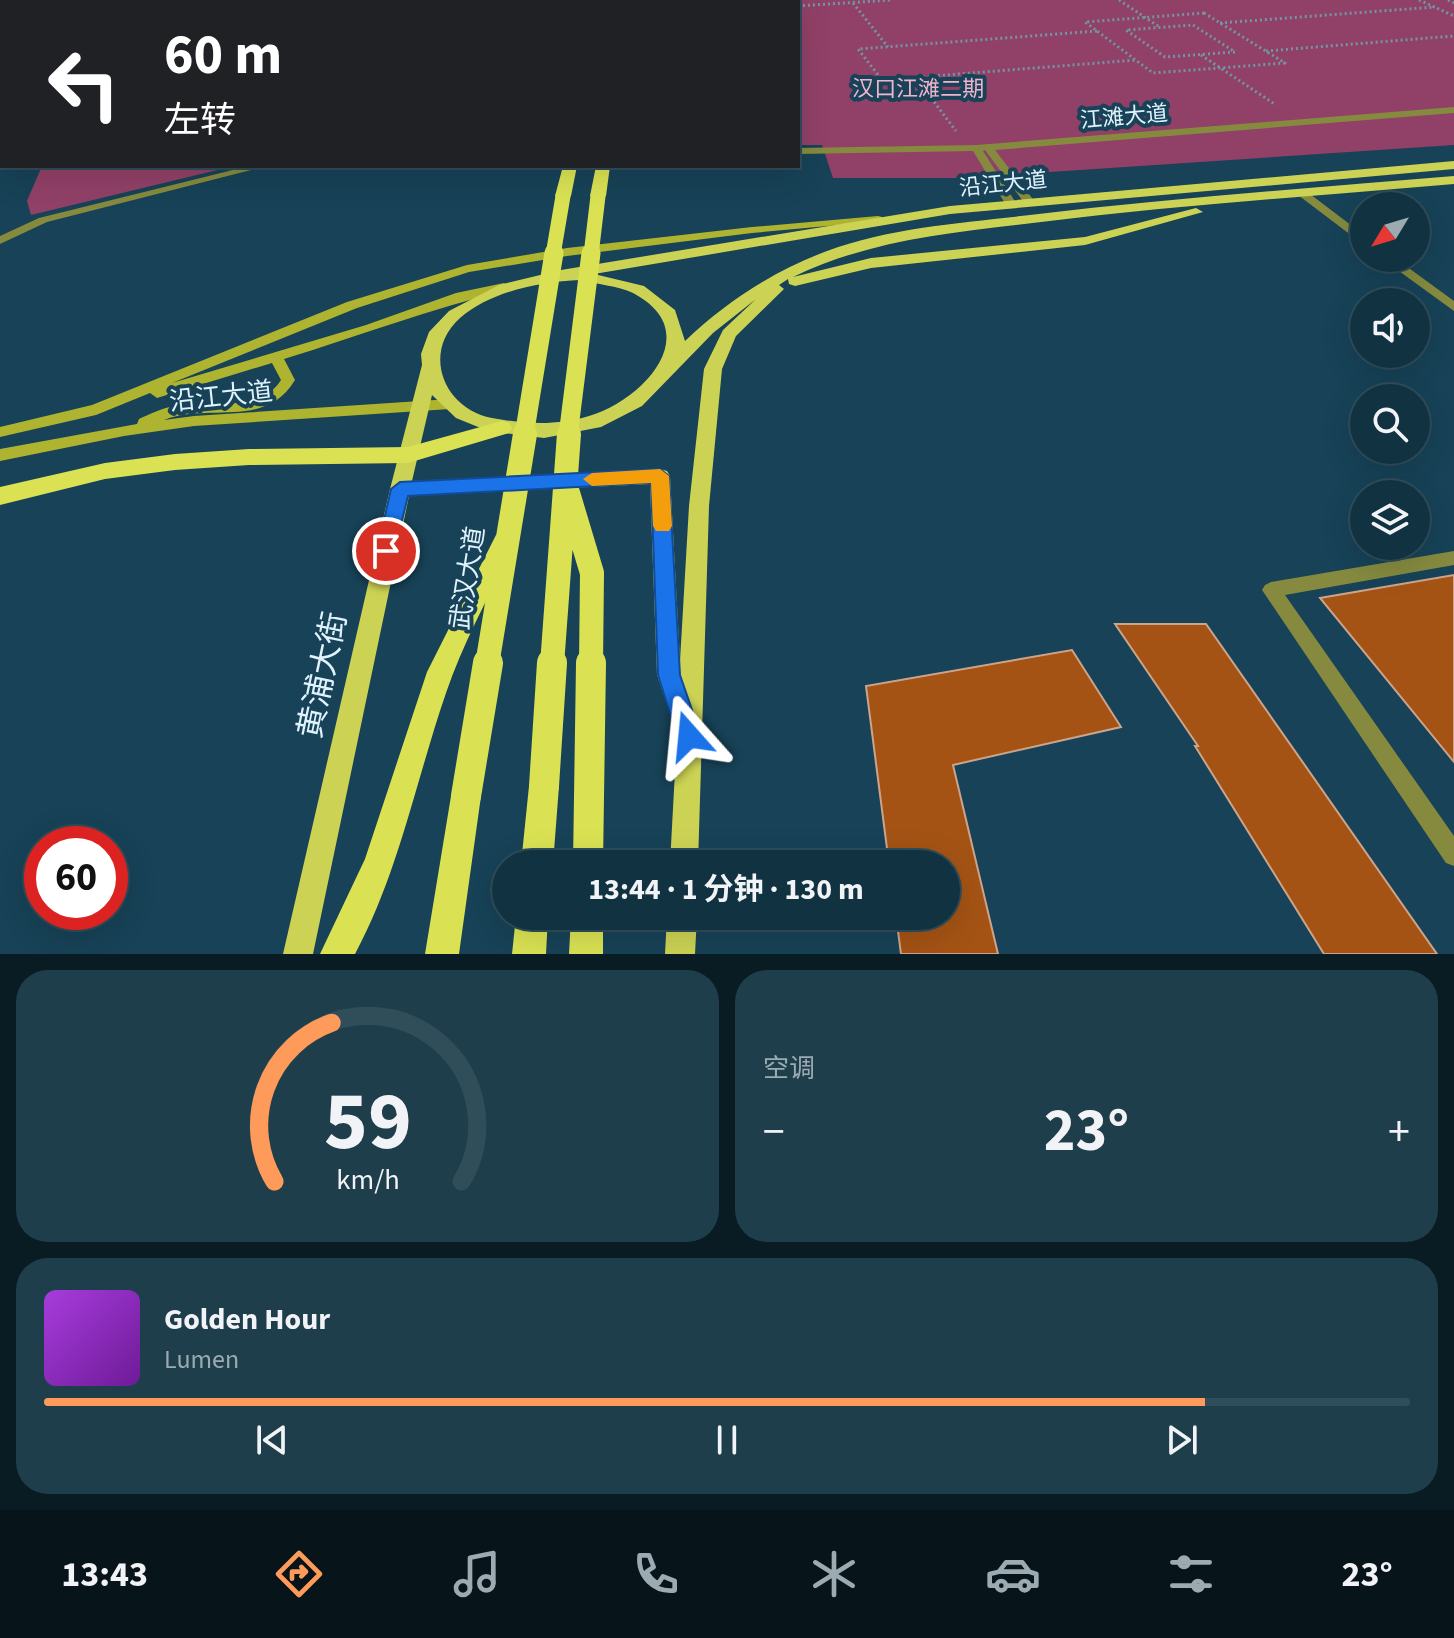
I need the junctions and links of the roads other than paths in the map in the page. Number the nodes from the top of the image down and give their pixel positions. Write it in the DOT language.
graph roads {
  1 [pos="1454,110"];
  2 [pos="978,148"];
  3 [pos="800,151"];
  4 [pos="1454,165"];
  5 [pos="254,168"];
  6 [pos="570,168"];
  7 [pos="603,168"];
  8 [pos="1454,180"];
  9 [pos="1302,193"];
  10 [pos="1241,199"];
  11 [pos="1029,202"];
  12 [pos="1010,203"];
  13 [pos="878,219"];
  14 [pos="1350,230"];
  15 [pos="0,240"];
  16 [pos="1406,272"];
  17 [pos="561,275"];
  18 [pos="782,284"];
  19 [pos="504,287"];
  20 [pos="745,296"];
  21 [pos="1454,307"];
  22 [pos="276,358"];
  23 [pos="431,365"];
  24 [pos="671,366"];
  25 [pos="450,404"];
  26 [pos="420,405"];
  27 [pos="91,411"];
  28 [pos="502,428"];
  29 [pos="124,431"];
  30 [pos="0,432"];
  31 [pos="0,455"];
  32 [pos="408,455"];
  33 [pos="563,479"];
  34 [pos="400,489"];
  35 [pos="0,496"];
  36 [pos="509,530"];
  37 [pos="1454,558"];
  38 [pos="689,736"];
  39 [pos="538,850"];
  40 [pos="588,850"];
  41 [pos="685,850"];
  42 [pos="1454,855"];
  43 [pos="531,930"];
  44 [pos="587,930"];
  45 [pos="681,930"];
  46 [pos="298,954"];
  47 [pos="337,954"];
  48 [pos="442,954"];
  49 [pos="529,954"];
  50 [pos="586,954"];
  51 [pos="680,954"];
  1 -- 2 [label="street, 江滩大道"];
  2 -- 3 [label="street, 江滩大道"];
  2 -- 11 [label="street"];
  2 -- 12 [label="street"];
  4 -- 11 [label="main road, 沿江大道"];
  5 -- 15 [label="street"];
  6 -- 36 [label="highway, 武汉大道, bridge"];
  7 -- 33 [label="highway, bridge"];
  8 -- 9 [label="main road, 沿江大道"];
  9 -- 10 [label="main road, 沿江大道"];
  9 -- 14 [label="street"];
  10 -- 18 [label="main road"];
  10 -- 20 [label="main road, 沿江大道"];
  11 -- 12 [label="main road, 沿江大道"];
  12 -- 13 [label="main road, 沿江大道"];
  13 -- 17 [label="main road, 沿江大道"];
  13 -- 27 [label="main road"];
  16 -- 21 [label="street"];
  17 -- 19 [label="main road"];
  17 -- 24 [label="main road"];
  18 -- 20 [label="main road"];
  18 -- 38 [label="main road"];
  19 -- 22 [label="main road"];
  19 -- 23 [label="main road"];
  20 -- 24 [label="main road, 沿江大道"];
  22 -- 27 [label="main road"];
  22 -- 29 [label="main road"];
  23 -- 25 [label="main road"];
  23 -- 26 [label="main road, 黄浦大街"];
  24 -- 28 [label="main road"];
  25 -- 26 [label="main road, 沿江大道"];
  25 -- 28 [label="main road"];
  26 -- 29 [label="main road, 沿江大道"];
  26 -- 32 [label="main road, 黄浦大街"];
  27 -- 30 [label="main road"];
  28 -- 32 [label="highway"];
  29 -- 31 [label="main road, 沿江大道"];
  32 -- 34 [label="main road, 黄浦大街"];
  32 -- 35 [label="highway"];
  33 -- 39 [label="highway, bridge"];
  33 -- 40 [label="highway, bridge"];
  34 -- 38 [label="main road"];
  34 -- 46 [label="main road, 黄浦大街"];
  36 -- 47 [label="highway, bridge"];
  36 -- 48 [label="highway, 武汉大道, bridge"];
  37 -- 42 [label="street"];
  38 -- 41 [label="main road"];
  43 -- 49 [label="highway"];
  44 -- 50 [label="highway"];
  45 -- 51 [label="main road"];
}
